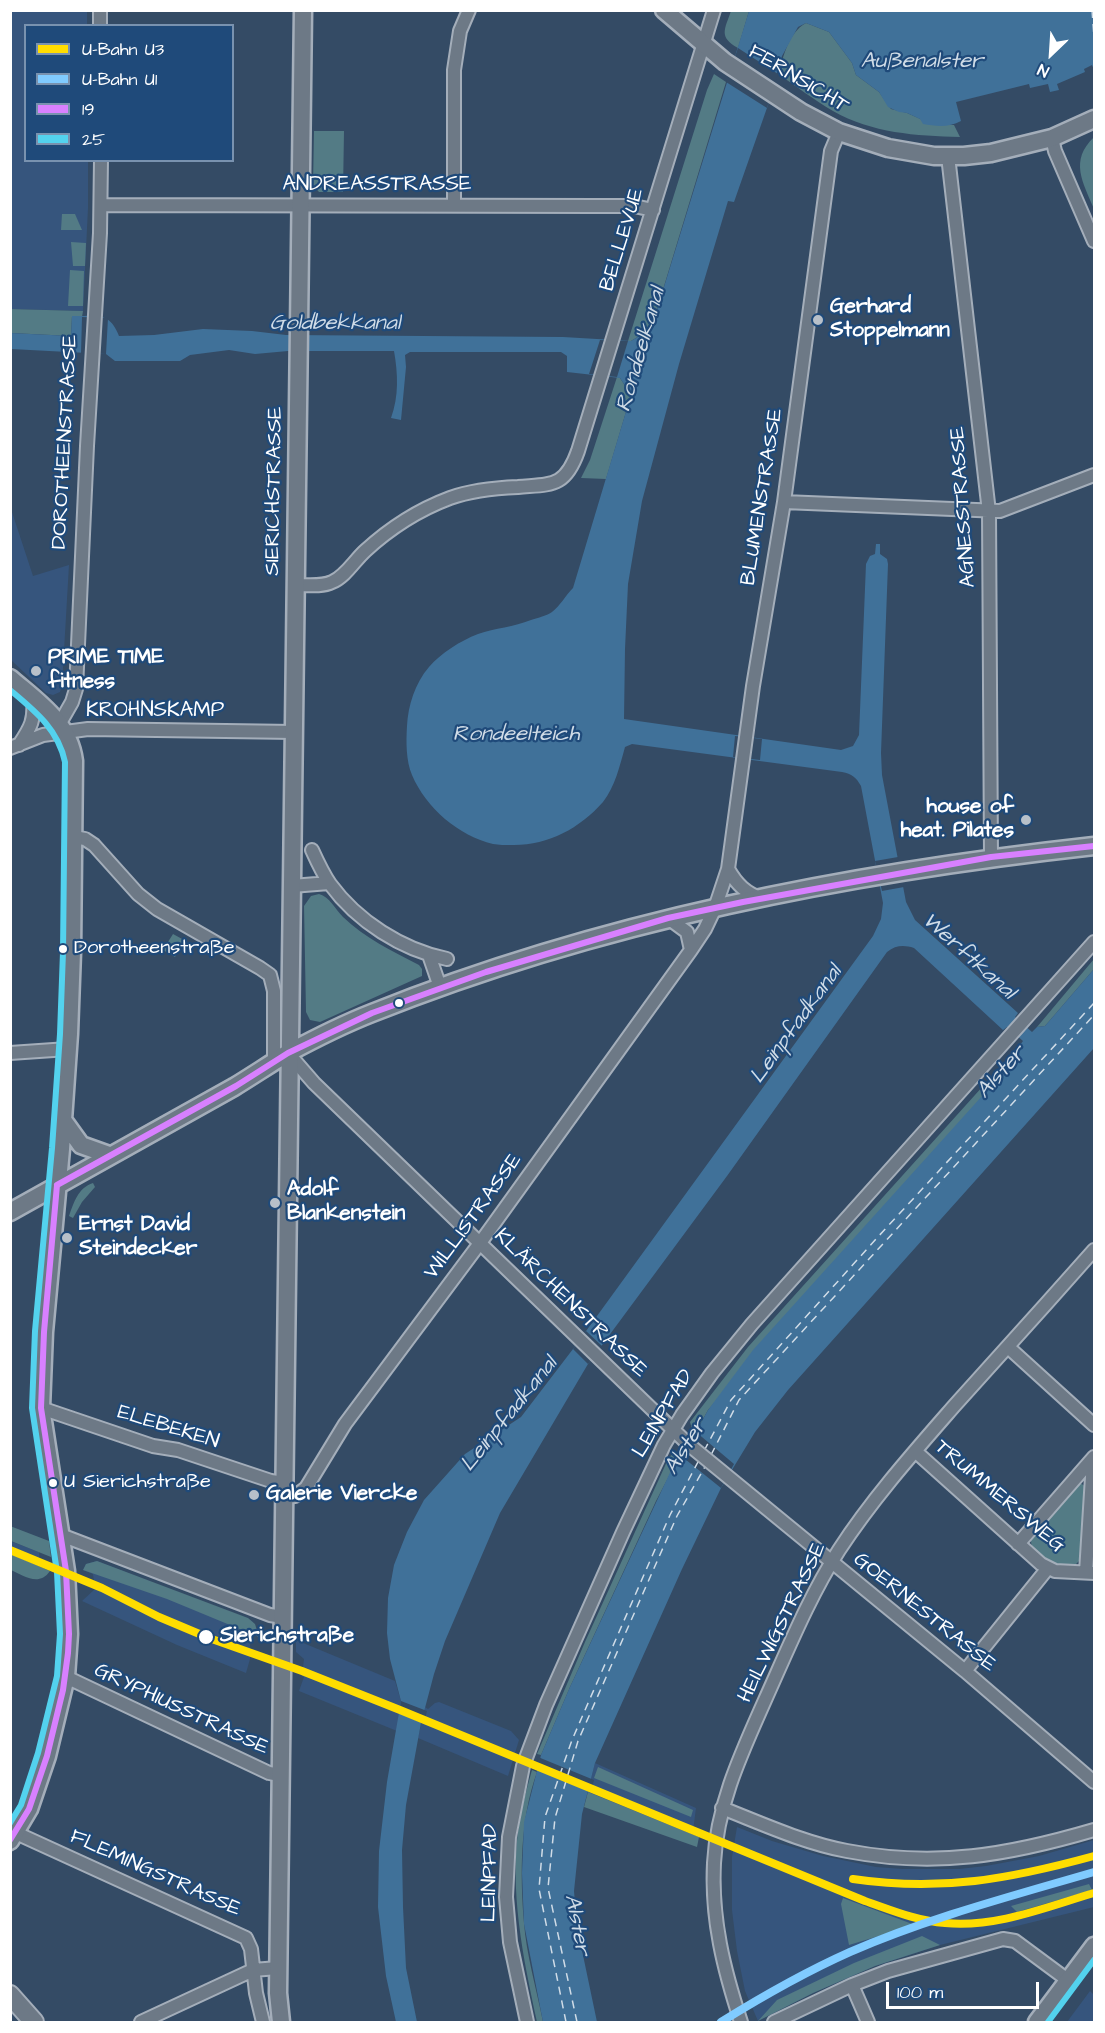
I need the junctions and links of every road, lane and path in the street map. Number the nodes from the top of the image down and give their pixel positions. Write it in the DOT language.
graph roads {
  1 [pos="303,10"];
  2 [pos="469,10"];
  3 [pos="664,10"];
  4 [pos="714,10"];
  5 [pos="704,45"];
  6 [pos="1095,119"];
  7 [pos="839,132"];
  8 [pos="1052,138"];
  9 [pos="948,156"];
  10 [pos="101,162"];
  11 [pos="101,205"];
  12 [pos="300,205"];
  13 [pos="454,205"];
  14 [pos="653,210"];
  15 [pos="1095,240"];
  16 [pos="1095,475"];
  17 [pos="784,502"];
  18 [pos="988,512"];
  19 [pos="296,585"];
  20 [pos="10,678"];
  21 [pos="33,698"];
  22 [pos="63,728"];
  23 [pos="294,732"];
  24 [pos="15,747"];
  25 [pos="74,837"];
  26 [pos="1095,846"];
  27 [pos="312,850"];
  28 [pos="991,857"];
  29 [pos="729,870"];
  30 [pos="329,883"];
  31 [pos="292,886"];
  32 [pos="762,899"];
  33 [pos="715,908"];
  34 [pos="668,918"];
  35 [pos="1095,942"];
  36 [pos="692,950"];
  37 [pos="429,955"];
  38 [pos="447,959"];
  39 [pos="291,971"];
  40 [pos="440,987"];
  41 [pos="274,991"];
  42 [pos="68,1048"];
  43 [pos="10,1053"];
  44 [pos="281,1058"];
  45 [pos="63,1120"];
  46 [pos="110,1155"];
  47 [pos="57,1185"];
  48 [pos="10,1212"];
  49 [pos="480,1243"];
  50 [pos="1095,1250"];
  51 [pos="1008,1347"];
  52 [pos="41,1408"];
  53 [pos="1095,1425"];
  54 [pos="672,1430"];
  55 [pos="915,1451"];
  56 [pos="1094,1459"];
  57 [pos="284,1490"];
  58 [pos="61,1535"];
  59 [pos="1018,1544"];
  60 [pos="832,1562"];
  61 [pos="1048,1568"];
  62 [pos="1090,1572"];
  63 [pos="283,1617"];
  64 [pos="965,1671"];
  65 [pos="66,1677"];
  66 [pos="280,1775"];
  67 [pos="1095,1782"];
  68 [pos="722,1808"];
  69 [pos="1095,1830"];
  70 [pos="13,1837"];
  71 [pos="1095,1946"];
  72 [pos="278,1968"];
  73 [pos="253,1970"];
  74 [pos="1069,1981"];
  75 [pos="852,1985"];
  76 [pos="10,1995"];
  77 [pos="34,2022"];
  78 [pos="141,2022"];
  79 [pos="263,2022"];
  80 [pos="280,2022"];
  81 [pos="527,2022"];
  82 [pos="741,2022"];
  83 [pos="774,2022"];
  84 [pos="868,2022"];
  85 [pos="1037,2022"];
  1 -- 12 [label="main road, SIERICHSTRASSE"];
  2 -- 13 [label="street"];
  3 -- 5 [label="main road, FERNSICHT"];
  4 -- 5 [label="street, BELLEVUE"];
  5 -- 7 [label="main road, FERNSICHT"];
  5 -- 14 [label="street, BELLEVUE"];
  6 -- 8 [label="main road, FERNSICHT"];
  7 -- 9 [label="main road, FERNSICHT"];
  7 -- 17 [label="street, BLUMENSTRASSE"];
  8 -- 9 [label="main road, FERNSICHT"];
  8 -- 15 [label="street"];
  9 -- 18 [label="street, AGNESSTRASSE"];
  10 -- 11 [label="street, DOROTHEENSTRASSE"];
  11 -- 12 [label="street, ANDREASSTRASSE"];
  11 -- 22 [label="street, DOROTHEENSTRASSE"];
  12 -- 13 [label="street, ANDREASSTRASSE"];
  12 -- 19 [label="main road, SIERICHSTRASSE"];
  13 -- 14 [label="street, ANDREASSTRASSE"];
  14 -- 19 [label="street, BELLEVUE"];
  16 -- 18 [label="street"];
  17 -- 18 [label="street"];
  17 -- 29 [label="street, BLUMENSTRASSE"];
  18 -- 28 [label="street, AGNESSTRASSE"];
  19 -- 23 [label="main road, SIERICHSTRASSE"];
  20 -- 21 [label="main road"];
  21 -- 22 [label="main road"];
  21 -- 24 [label="street, KROHNSKAMP"];
  22 -- 23 [label="street, KROHNSKAMP"];
  22 -- 24 [label="street, KROHNSKAMP"];
  22 -- 25 [label="main road"];
  23 -- 31 [label="main road, SIERICHSTRASSE"];
  25 -- 41 [label="street"];
  25 -- 42 [label="main road"];
  26 -- 28 [label="main road"];
  27 -- 30 [label="street"];
  28 -- 32 [label="main road"];
  29 -- 32 [label="street"];
  29 -- 33 [label="street, BLUMENSTRASSE"];
  30 -- 31 [label="street"];
  30 -- 37 [label="street"];
  31 -- 39 [label="main road, SIERICHSTRASSE"];
  32 -- 33 [label="main road"];
  33 -- 34 [label="main road"];
  33 -- 36 [label="street, WILLISTRASSE"];
  34 -- 36 [label="street"];
  34 -- 40 [label="main road"];
  35 -- 54 [label="street, LEINPFAD"];
  36 -- 49 [label="street, WILLISTRASSE"];
  37 -- 38 [label="street"];
  37 -- 40 [label="street"];
  39 -- 41 [label="street"];
  39 -- 44 [label="main road, SIERICHSTRASSE"];
  40 -- 44 [label="main road"];
  41 -- 44 [label="street, SIERICHSTRASSE"];
  42 -- 43 [label="street"];
  42 -- 45 [label="main road"];
  44 -- 46 [label="main road"];
  44 -- 49 [label="street, KLÄRCHENSTRASSE"];
  44 -- 57 [label="main road, SIERICHSTRASSE"];
  45 -- 46 [label="main road"];
  45 -- 47 [label="main road"];
  46 -- 47 [label="main road"];
  47 -- 48 [label="main road"];
  47 -- 52 [label="main road"];
  49 -- 54 [label="street, KLÄRCHENSTRASSE"];
  49 -- 57 [label="street, WILLISTRASSE"];
  50 -- 51 [label="street, HEILWIGSTRASSE"];
  51 -- 53 [label="street"];
  51 -- 55 [label="street, HEILWIGSTRASSE"];
  52 -- 57 [label="street, ELEBEKEN"];
  52 -- 58 [label="main road"];
  54 -- 60 [label="street, GOERNESTRASSE"];
  54 -- 81 [label="street, LEINPFAD"];
  55 -- 59 [label="street, TRUMMERSWEG"];
  55 -- 60 [label="street, HEILWIGSTRASSE"];
  56 -- 59 [label="street"];
  56 -- 62 [label="street"];
  57 -- 63 [label="main road, SIERICHSTRASSE"];
  58 -- 63 [label="street"];
  58 -- 65 [label="main road"];
  59 -- 61 [label="street, TRUMMERSWEG"];
  60 -- 64 [label="street, GOERNESTRASSE"];
  60 -- 68 [label="street, HEILWIGSTRASSE"];
  61 -- 62 [label="street, TRUMMERSWEG"];
  61 -- 64 [label="street"];
  63 -- 66 [label="main road, SIERICHSTRASSE"];
  64 -- 67 [label="street, GOERNESTRASSE"];
  65 -- 66 [label="street, GRYPHIUSSTRASSE"];
  65 -- 70 [label="main road"];
  66 -- 72 [label="main road, SIERICHSTRASSE"];
  68 -- 69 [label="street"];
  68 -- 82 [label="street, HEILWIGSTRASSE"];
  70 -- 73 [label="street, FLEMINGSTRASSE"];
  71 -- 74 [label="main road"];
  72 -- 73 [label="street"];
  72 -- 80 [label="main road, SIERICHSTRASSE"];
  73 -- 78 [label="street"];
  73 -- 79 [label="street"];
  74 -- 75 [label="street"];
  74 -- 85 [label="main road"];
  75 -- 83 [label="street"];
  75 -- 84 [label="street"];
  76 -- 77 [label="main road"];
}
